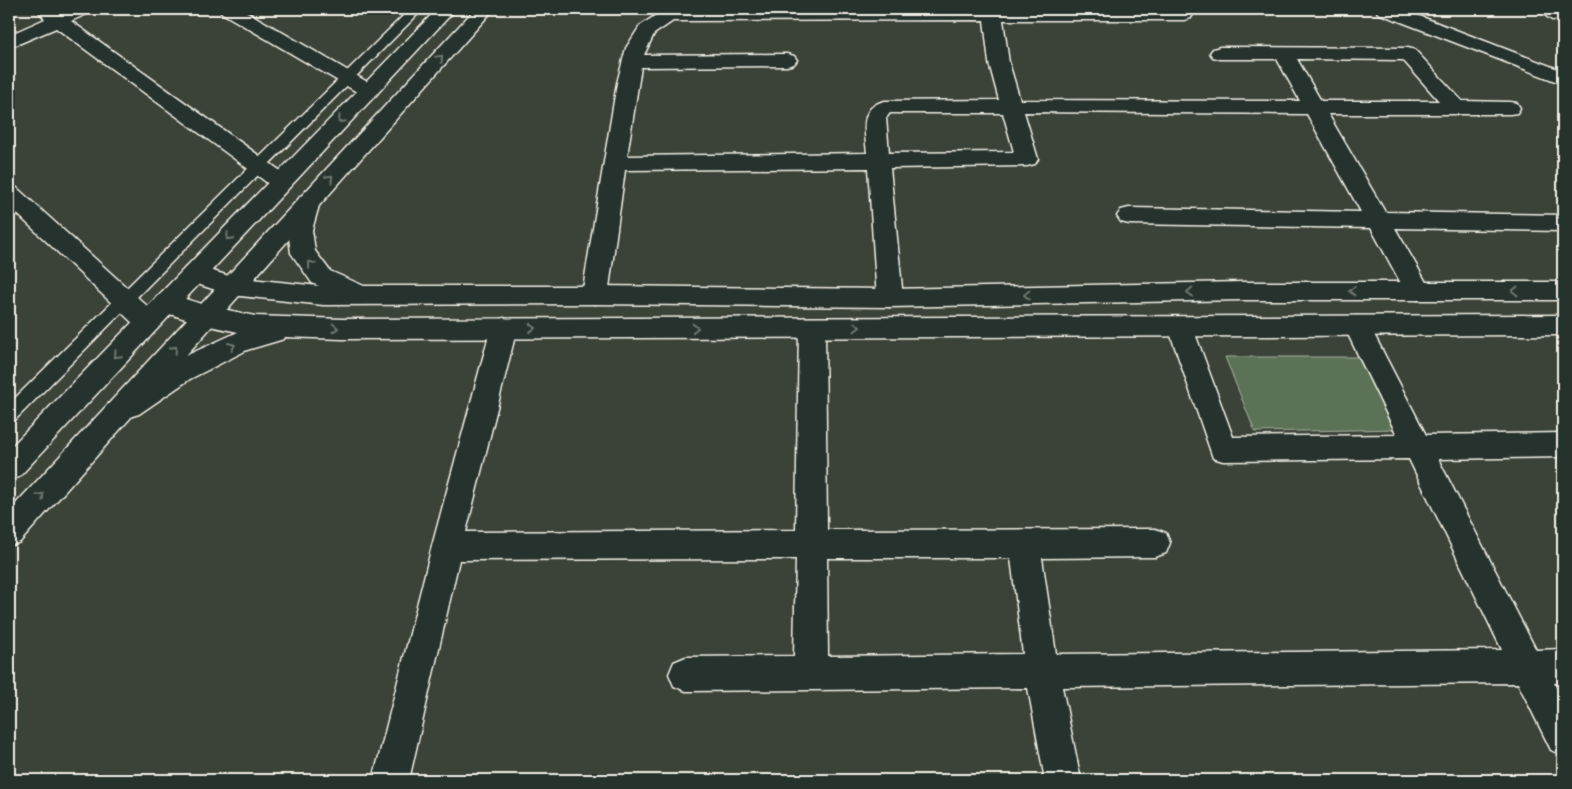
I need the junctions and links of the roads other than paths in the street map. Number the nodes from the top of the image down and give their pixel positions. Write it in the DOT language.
graph roads {
  1 [pos="82,9"];
  2 [pos="229,9"];
  3 [pos="418,9"];
  4 [pos="447,9"];
  5 [pos="485,9"];
  6 [pos="1385,9"];
  7 [pos="992,11"];
  8 [pos="1117,11"];
  9 [pos="723,12"];
  10 [pos="51,14"];
  11 [pos="1184,14"];
  12 [pos="9,42"];
  13 [pos="1220,53"];
  14 [pos="1284,54"];
  15 [pos="787,60"];
  16 [pos="632,61"];
  17 [pos="348,78"];
  18 [pos="1563,78"];
  19 [pos="369,91"];
  20 [pos="1011,106"];
  21 [pos="1314,108"];
  22 [pos="1456,108"];
  23 [pos="1510,108"];
  24 [pos="878,161"];
  25 [pos="616,163"];
  26 [pos="259,166"];
  27 [pos="281,182"];
  28 [pos="9,193"];
  29 [pos="308,202"];
  30 [pos="1129,216"];
  31 [pos="1378,220"];
  32 [pos="1563,223"];
  33 [pos="194,274"];
  34 [pos="231,286"];
  35 [pos="1418,291"];
  36 [pos="1563,291"];
  37 [pos="595,295"];
  38 [pos="367,296"];
  39 [pos="890,298"];
  40 [pos="124,300"];
  41 [pos="166,303"];
  42 [pos="205,315"];
  43 [pos="148,322"];
  44 [pos="1563,325"];
  45 [pos="1357,326"];
  46 [pos="295,327"];
  47 [pos="1181,327"];
  48 [pos="504,328"];
  49 [pos="812,328"];
  50 [pos="9,415"];
  51 [pos="115,415"];
  52 [pos="1563,445"];
  53 [pos="1419,448"];
  54 [pos="9,468"];
  55 [pos="9,532"];
  56 [pos="1156,543"];
  57 [pos="1025,544"];
  58 [pos="810,545"];
  59 [pos="447,546"];
  60 [pos="1528,666"];
  61 [pos="1563,666"];
  62 [pos="1042,671"];
  63 [pos="811,673"];
  64 [pos="686,674"];
  65 [pos="1563,738"];
  66 [pos="391,780"];
  67 [pos="1063,780"];
  1 -- 10 [label="main road"];
  2 -- 17 [label="main road"];
  3 -- 17 [label="lane"];
  4 -- 19 [label="main road"];
  29 -- 5 [label="main road, one-way"];
  6 -- 18 [label="main road"];
  7 -- 8 [label="main road"];
  7 -- 9 [label="main road"];
  7 -- 20 [label="main road"];
  8 -- 11 [label="main road"];
  9 -- 16 [label="main road"];
  10 -- 12 [label="main road"];
  10 -- 26 [label="main road"];
  13 -- 14 [label="main road"];
  14 -- 21 [label="main road"];
  14 -- 22 [label="main road"];
  15 -- 16 [label="main road"];
  16 -- 25 [label="main road"];
  17 -- 19 [label="main road"];
  17 -- 26 [label="lane"];
  19 -- 27 [label="main road, one-way"];
  20 -- 21 [label="main road"];
  20 -- 24 [label="main road"];
  20 -- 24 [label="main road"];
  21 -- 22 [label="main road"];
  21 -- 31 [label="main road"];
  22 -- 23 [label="main road"];
  24 -- 25 [label="main road"];
  24 -- 39 [label="main road"];
  25 -- 37 [label="main road"];
  26 -- 27 [label="main road"];
  26 -- 40 [label="lane"];
  27 -- 33 [label="main road, one-way"];
  28 -- 40 [label="main road"];
  29 -- 34 [label="main road"];
  38 -- 29 [label="main road, one-way"];
  30 -- 31 [label="main road"];
  31 -- 32 [label="main road"];
  31 -- 35 [label="main road"];
  33 -- 34 [label="main road"];
  33 -- 41 [label="main road"];
  34 -- 38 [label="main road"];
  34 -- 42 [label="main road"];
  36 -- 35 [label="main road, one-way"];
  35 -- 39 [label="main road, one-way"];
  37 -- 38 [label="main road"];
  37 -- 39 [label="main road"];
  40 -- 43 [label="main road"];
  40 -- 50 [label="lane"];
  41 -- 42 [label="main road"];
  41 -- 43 [label="main road"];
  42 -- 46 [label="main road"];
  51 -- 42 [label="main road, one-way"];
  43 -- 54 [label="main road, one-way"];
  44 -- 45 [label="main road"];
  45 -- 47 [label="main road"];
  45 -- 53 [label="main road"];
  46 -- 48 [label="main road, one-way"];
  51 -- 46 [label="main road, one-way"];
  49 -- 47 [label="main road, one-way"];
  47 -- 53 [label="main road"];
  48 -- 49 [label="main road, one-way"];
  48 -- 59 [label="main road"];
  49 -- 58 [label="main road"];
  55 -- 51 [label="main road, one-way"];
  52 -- 53 [label="main road"];
  53 -- 60 [label="main road"];
  56 -- 57 [label="main road"];
  57 -- 58 [label="main road"];
  57 -- 62 [label="main road"];
  58 -- 59 [label="main road"];
  58 -- 63 [label="main road"];
  59 -- 66 [label="main road"];
  60 -- 61 [label="main road"];
  60 -- 62 [label="main road"];
  60 -- 65 [label="main road"];
  62 -- 63 [label="main road"];
  62 -- 67 [label="main road"];
  63 -- 64 [label="main road"];
}
